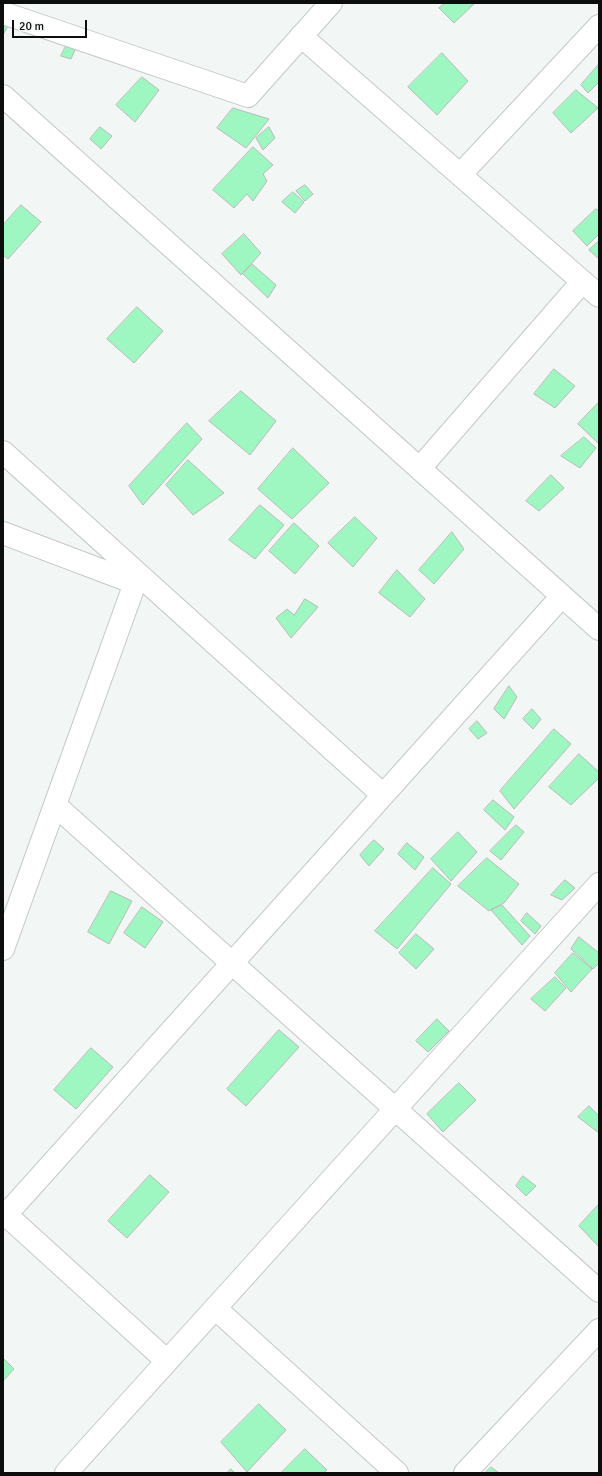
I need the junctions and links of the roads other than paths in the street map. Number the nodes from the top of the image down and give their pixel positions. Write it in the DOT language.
graph roads {
  1 [pos="331,3"];
  2 [pos="3,12"];
  3 [pos="599,26"];
  4 [pos="301,36"];
  5 [pos="3,96"];
  6 [pos="460,175"];
  7 [pos="582,282"];
  8 [pos="599,296"];
  9 [pos="3,452"];
  10 [pos="420,468"];
  11 [pos="3,533"];
  12 [pos="562,596"];
  13 [pos="599,629"];
  14 [pos="383,794"];
  15 [pos="55,805"];
  16 [pos="599,884"];
  17 [pos="3,949"];
  18 [pos="232,963"];
  19 [pos="395,1109"];
  20 [pos="4,1215"];
  21 [pos="599,1291"];
  22 [pos="215,1308"];
  23 [pos="599,1330"];
  24 [pos="168,1361"];
  25 [pos="66,1473"];
  26 [pos="397,1473"];
  27 [pos="465,1473"];
  1 -- 4 [label="street"];
  2 -- 4 [label="street"];
  3 -- 6 [label="street"];
  4 -- 6 [label="street"];
  5 -- 10 [label="street"];
  6 -- 7 [label="street"];
  7 -- 8 [label="street"];
  7 -- 10 [label="street"];
  9 -- 14 [label="street"];
  10 -- 12 [label="street"];
  11 -- 15 [label="street"];
  12 -- 13 [label="street"];
  12 -- 14 [label="street"];
  14 -- 18 [label="street"];
  15 -- 17 [label="street"];
  15 -- 18 [label="street"];
  16 -- 19 [label="street"];
  18 -- 19 [label="street"];
  18 -- 20 [label="street"];
  19 -- 21 [label="street"];
  19 -- 22 [label="street"];
  20 -- 24 [label="street"];
  22 -- 24 [label="street"];
  22 -- 26 [label="street"];
  23 -- 27 [label="street"];
  24 -- 25 [label="street"];
}
